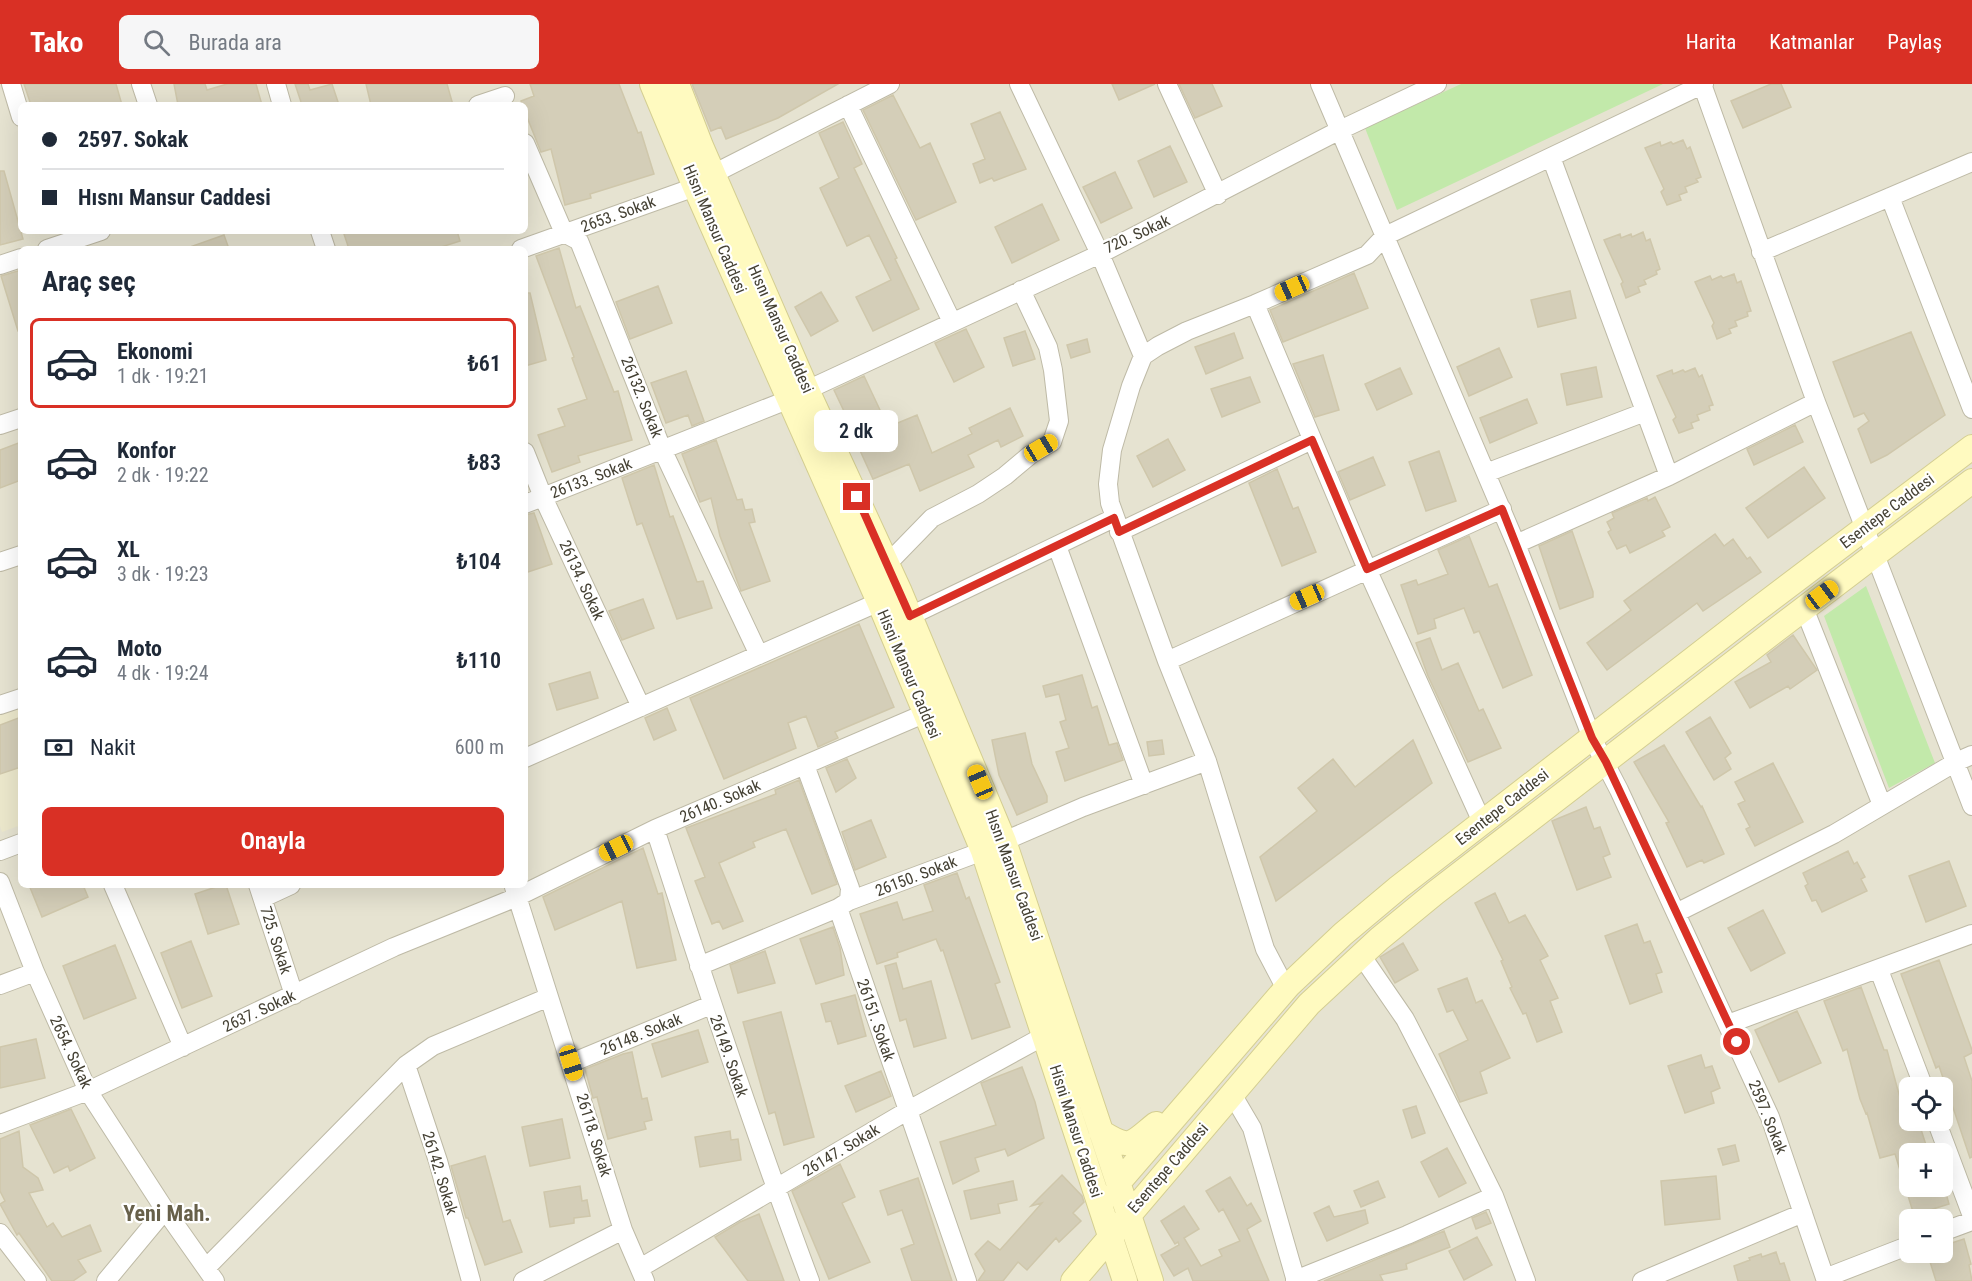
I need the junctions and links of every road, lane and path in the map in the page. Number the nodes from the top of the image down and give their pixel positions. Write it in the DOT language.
graph roads {
  1 [pos="141,84"];
  2 [pos="276,84"];
  3 [pos="652,84"];
  4 [pos="677,84"];
  5 [pos="890,84"];
  6 [pos="1019,84"];
  7 [pos="1167,84"];
  8 [pos="1320,84"];
  9 [pos="1437,84"];
  10 [pos="1703,84"];
  11 [pos="9,94"];
  12 [pos="504,95"];
  13 [pos="147,102"];
  14 [pos="281,102"];
  15 [pos="486,102"];
  16 [pos="848,105"];
  17 [pos="18,111"];
  18 [pos="1340,130"];
  19 [pos="528,150"];
  20 [pos="1551,157"];
  21 [pos="1972,162"];
  22 [pos="704,180"];
  23 [pos="1218,195"];
  24 [pos="1890,197"];
  25 [pos="564,233"];
  26 [pos="90,234"];
  27 [pos="1385,236"];
  28 [pos="53,244"];
  29 [pos="528,246"];
  30 [pos="1761,252"];
  31 [pos="1100,254"];
  32 [pos="18,259"];
  33 [pos="0,265"];
  34 [pos="1021,290"];
  35 [pos="1255,304"];
  36 [pos="952,322"];
  37 [pos="1143,356"];
  38 [pos="799,394"];
  39 [pos="1816,402"];
  40 [pos="1972,409"];
  41 [pos="1645,412"];
  42 [pos="18,419"];
  43 [pos="0,425"];
  44 [pos="1312,440"];
  45 [pos="1972,447"];
  46 [pos="662,449"];
  47 [pos="528,460"];
  48 [pos="1486,473"];
  49 [pos="1669,476"];
  50 [pos="1972,481"];
  51 [pos="543,497"];
  52 [pos="528,503"];
  53 [pos="1502,509"];
  54 [pos="1116,525"];
  55 [pos="1864,529"];
  56 [pos="1516,544"];
  57 [pos="1057,546"];
  58 [pos="1874,555"];
  59 [pos="18,556"];
  60 [pos="0,562"];
  61 [pos="886,562"];
  62 [pos="1367,569"];
  63 [pos="879,602"];
  64 [pos="1804,608"];
  65 [pos="910,616"];
  66 [pos="759,655"];
  67 [pos="1167,661"];
  68 [pos="18,699"];
  69 [pos="0,705"];
  70 [pos="641,707"];
  71 [pos="926,714"];
  72 [pos="1592,738"];
  73 [pos="528,757"];
  74 [pos="1964,759"];
  75 [pos="1207,761"];
  76 [pos="1606,762"];
  77 [pos="805,765"];
  78 [pos="1144,785"];
  79 [pos="1882,805"];
  80 [pos="1972,806"];
  81 [pos="1482,822"];
  82 [pos="655,829"];
  83 [pos="18,844"];
  84 [pos="993,846"];
  85 [pos="0,851"];
  86 [pos="0,882"];
  87 [pos="528,885"];
  88 [pos="114,888"];
  89 [pos="276,888"];
  90 [pos="261,891"];
  91 [pos="515,891"];
  92 [pos="844,904"];
  93 [pos="1677,913"];
  94 [pos="1972,934"];
  95 [pos="1361,955"];
  96 [pos="699,966"];
  97 [pos="1879,970"];
  98 [pos="34,972"];
  99 [pos="0,985"];
  100 [pos="1286,989"];
  101 [pos="294,995"];
  102 [pos="549,997"];
  103 [pos="711,1005"];
  104 [pos="1728,1024"];
  105 [pos="1044,1036"];
  106 [pos="183,1047"];
  107 [pos="571,1063"];
  108 [pos="406,1065"];
  109 [pos="1919,1077"];
  110 [pos="1200,1088"];
  111 [pos="88,1091"];
  112 [pos="1232,1094"];
  113 [pos="907,1111"];
  114 [pos="0,1124"];
  115 [pos="1940,1131"];
  116 [pos="1101,1132"];
  117 [pos="1119,1182"];
  118 [pos="776,1189"];
  119 [pos="1494,1196"];
  120 [pos="165,1210"];
  121 [pos="1130,1212"];
  122 [pos="1803,1213"];
  123 [pos="1972,1216"];
  124 [pos="1972,1221"];
  125 [pos="1953,1228"];
  126 [pos="623,1230"];
  127 [pos="0,1233"];
  128 [pos="1110,1236"];
  129 [pos="1899,1250"];
  130 [pos="1679,1274"];
  131 [pos="211,1275"];
  132 [pos="642,1275"];
  133 [pos="1296,1280"];
  134 [pos="1825,1280"];
  135 [pos="37,1281"];
  136 [pos="106,1281"];
  137 [pos="471,1281"];
  138 [pos="523,1281"];
  139 [pos="810,1281"];
  140 [pos="967,1281"];
  141 [pos="1073,1281"];
  142 [pos="1125,1281"];
  143 [pos="1151,1281"];
  144 [pos="1526,1281"];
  145 [pos="1642,1281"];
  1 -- 13 [label="street"];
  2 -- 14 [label="street"];
  3 -- 22 [label="main road, Hisni Mansur Caddesi"];
  4 -- 22 [label="main road"];
  5 -- 16 [label="street, 2653. Sokak"];
  6 -- 31 [label="street, 720. Sokak"];
  7 -- 23 [label="street"];
  8 -- 18 [label="street, 2597. Sokak"];
  9 -- 18 [label="street, 720. Sokak"];
  10 -- 20 [label="street"];
  10 -- 30 [label="street"];
  11 -- 17 [label="street"];
  12 -- 15 [label="street"];
  16 -- 22 [label="street, 2653. Sokak"];
  16 -- 36 [label="street"];
  18 -- 23 [label="street, 720. Sokak"];
  18 -- 27 [label="street, 2597. Sokak"];
  19 -- 25 [label="street, 26132. Sokak"];
  20 -- 27 [label="street"];
  20 -- 41 [label="street"];
  21 -- 24 [label="street"];
  22 -- 25 [label="street, 2653. Sokak"];
  22 -- 38 [label="main road, Hisni Mansur Caddesi"];
  23 -- 31 [label="street, 720. Sokak"];
  24 -- 30 [label="street"];
  24 -- 40 [label="street"];
  25 -- 29 [label="street, 2653. Sokak"];
  25 -- 46 [label="street, 26132. Sokak"];
  26 -- 28 [label="street"];
  27 -- 35 [label="street"];
  27 -- 48 [label="street, 2597. Sokak"];
  30 -- 39 [label="street"];
  31 -- 34 [label="street, 26133. Sokak"];
  31 -- 37 [label="street"];
  32 -- 33 [label="street"];
  34 -- 36 [label="street, 26133. Sokak"];
  34 -- 61 [label="street"];
  35 -- 37 [label="street"];
  35 -- 44 [label="street"];
  36 -- 38 [label="street, 26133. Sokak"];
  37 -- 54 [label="street"];
  38 -- 46 [label="street, 26133. Sokak"];
  38 -- 61 [label="main road, Hısnı Mansur Caddesi"];
  38 -- 63 [label="main road, Hisni Mansur Caddesi"];
  39 -- 49 [label="street"];
  39 -- 55 [label="street"];
  41 -- 48 [label="street"];
  41 -- 49 [label="street"];
  42 -- 43 [label="street"];
  44 -- 54 [label="street"];
  44 -- 62 [label="street"];
  45 -- 55 [label="main road, Esentepe Caddesi"];
  46 -- 51 [label="street, 26133. Sokak"];
  46 -- 66 [label="street, 26132. Sokak"];
  47 -- 51 [label="street, 26134. Sokak"];
  48 -- 53 [label="street, 2597. Sokak"];
  49 -- 56 [label="street"];
  50 -- 58 [label="main road, Esentepe Caddesi"];
  51 -- 52 [label="street, 26133. Sokak"];
  51 -- 70 [label="street, 26134. Sokak"];
  53 -- 56 [label="street, 2597. Sokak"];
  53 -- 62 [label="street"];
  54 -- 57 [label="street"];
  54 -- 67 [label="street"];
  55 -- 58 [label="street"];
  55 -- 72 [label="main road, Esentepe Caddesi"];
  56 -- 72 [label="street, 2597. Sokak"];
  57 -- 65 [label="street"];
  57 -- 78 [label="street"];
  58 -- 64 [label="main road, Esentepe Caddesi"];
  58 -- 74 [label="street"];
  59 -- 60 [label="street"];
  61 -- 65 [label="main road, Hısnı Mansur Caddesi"];
  62 -- 67 [label="street"];
  62 -- 81 [label="street"];
  63 -- 66 [label="street"];
  63 -- 71 [label="main road, Hisni Mansur Caddesi"];
  64 -- 76 [label="main road, Esentepe Caddesi"];
  64 -- 79 [label="street"];
  65 -- 84 [label="main road, Hısnı Mansur Caddesi"];
  66 -- 70 [label="street"];
  67 -- 75 [label="street"];
  68 -- 69 [label="street"];
  70 -- 73 [label="street"];
  71 -- 77 [label="street, 26140. Sokak"];
  71 -- 84 [label="main road, Hisni Mansur Caddesi"];
  72 -- 76 [label="street, 2597. Sokak"];
  72 -- 81 [label="main road, Esentepe Caddesi"];
  74 -- 79 [label="street"];
  74 -- 80 [label="street"];
  75 -- 78 [label="street, 26150. Sokak"];
  75 -- 100 [label="street"];
  76 -- 93 [label="street, 2597. Sokak"];
  76 -- 95 [label="main road, Esentepe Caddesi"];
  77 -- 82 [label="street, 26140. Sokak"];
  77 -- 92 [label="street, 26151. Sokak"];
  78 -- 84 [label="street, 26150. Sokak"];
  79 -- 93 [label="street"];
  81 -- 100 [label="main road, Esentepe Caddesi"];
  82 -- 87 [label="street, 26140. Sokak"];
  82 -- 96 [label="street, 26149. Sokak"];
  83 -- 85 [label="street"];
  84 -- 92 [label="street, 26150. Sokak"];
  84 -- 105 [label="main road, Hisni Mansur Caddesi"];
  84 -- 116 [label="main road, Hısnı Mansur Caddesi"];
  86 -- 98 [label="street, 2654. Sokak"];
  88 -- 106 [label="street"];
  89 -- 90 [label="street"];
  90 -- 101 [label="street, 725. Sokak"];
  91 -- 101 [label="street, 2637. Sokak"];
  91 -- 102 [label="street, 26118. Sokak"];
  92 -- 96 [label="street, 26150. Sokak"];
  92 -- 113 [label="street, 26151. Sokak"];
  93 -- 104 [label="street, 2597. Sokak"];
  94 -- 97 [label="street"];
  95 -- 112 [label="main road, Esentepe Caddesi"];
  95 -- 119 [label="street"];
  96 -- 103 [label="street, 26149. Sokak"];
  97 -- 104 [label="street"];
  97 -- 109 [label="street"];
  98 -- 99 [label="street"];
  98 -- 111 [label="street, 2654. Sokak"];
  100 -- 110 [label="main road, Esentepe Caddesi"];
  101 -- 106 [label="street, 2637. Sokak"];
  102 -- 107 [label="street, 26118. Sokak"];
  102 -- 108 [label="street"];
  103 -- 107 [label="street, 26148. Sokak"];
  103 -- 118 [label="street, 26149. Sokak"];
  104 -- 122 [label="street, 2597. Sokak"];
  105 -- 113 [label="street, 26147. Sokak"];
  105 -- 128 [label="main road, Hisni Mansur Caddesi"];
  106 -- 111 [label="street, 2637. Sokak"];
  107 -- 126 [label="street, 26118. Sokak"];
  108 -- 131 [label="street"];
  108 -- 137 [label="street, 26142. Sokak"];
  110 -- 116 [label="main road"];
  110 -- 117 [label="main road, Esentepe Caddesi"];
  111 -- 114 [label="street, 2637. Sokak"];
  111 -- 120 [label="street, 2654. Sokak"];
  112 -- 121 [label="main road, Esentepe Caddesi"];
  112 -- 133 [label="street"];
  113 -- 118 [label="street, 26147. Sokak"];
  113 -- 140 [label="street, 26151. Sokak"];
  115 -- 123 [label="street"];
  116 -- 117 [label="main road, Hısnı Mansur Caddesi"];
  117 -- 121 [label="main road, Hısnı Mansur Caddesi"];
  117 -- 128 [label="main road, Esentepe Caddesi"];
  118 -- 132 [label="street, 26147. Sokak"];
  118 -- 139 [label="street, 26149. Sokak"];
  119 -- 133 [label="street"];
  119 -- 144 [label="street"];
  120 -- 131 [label="street, 2654. Sokak"];
  120 -- 136 [label="street"];
  121 -- 128 [label="main road, Esentepe Caddesi"];
  121 -- 143 [label="main road, Hısnı Mansur Caddesi"];
  122 -- 130 [label="street"];
  122 -- 134 [label="street, 2597. Sokak"];
  124 -- 125 [label="street"];
  126 -- 132 [label="street, 26118. Sokak"];
  126 -- 138 [label="street"];
  127 -- 135 [label="street"];
  128 -- 141 [label="main road, Esentepe Caddesi"];
  128 -- 142 [label="main road, Hisni Mansur Caddesi"];
  129 -- 134 [label="street"];
  130 -- 145 [label="street"];
}
